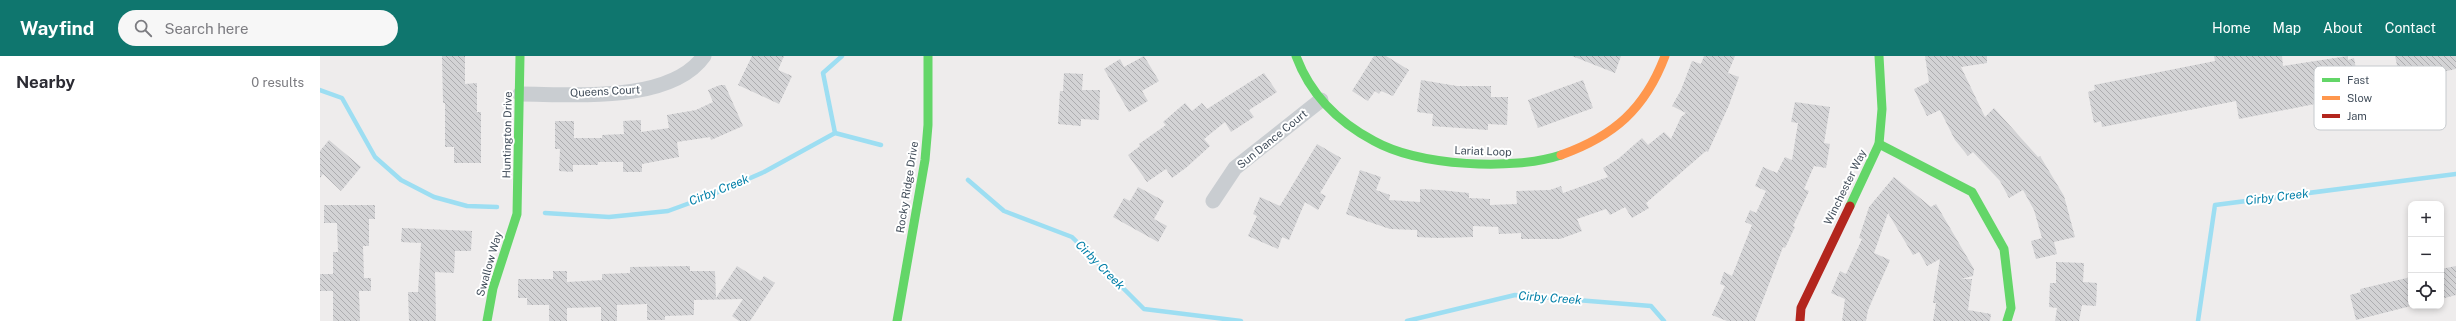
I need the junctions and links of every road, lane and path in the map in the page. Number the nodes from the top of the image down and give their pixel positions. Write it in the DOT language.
graph roads {
  1 [pos="520,56"];
  2 [pos="704,56"];
  3 [pos="928,56"];
  4 [pos="1296,56"];
  5 [pos="1665,56"];
  6 [pos="1879,56"];
  7 [pos="520,94"];
  8 [pos="1321,100"];
  9 [pos="1879,144"];
  10 [pos="1213,201"];
  11 [pos="517,214"];
  12 [pos="487,321"];
  13 [pos="897,321"];
  14 [pos="1800,321"];
  15 [pos="2007,321"];
  1 -- 7 [label="street, Huntington Drive"];
  2 -- 7 [label="street, Queens Court"];
  3 -- 13 [label="street, Rocky Ridge Drive"];
  4 -- 8 [label="street, Lariat Loop"];
  5 -- 8 [label="street, Lariat Loop"];
  6 -- 9 [label="street, Winchester Way"];
  7 -- 11 [label="street, Huntington Drive"];
  8 -- 10 [label="street, Sun Dance Court"];
  9 -- 14 [label="street, Winchester Way"];
  9 -- 15 [label="street"];
  11 -- 12 [label="street, Swallow Way"];
}
